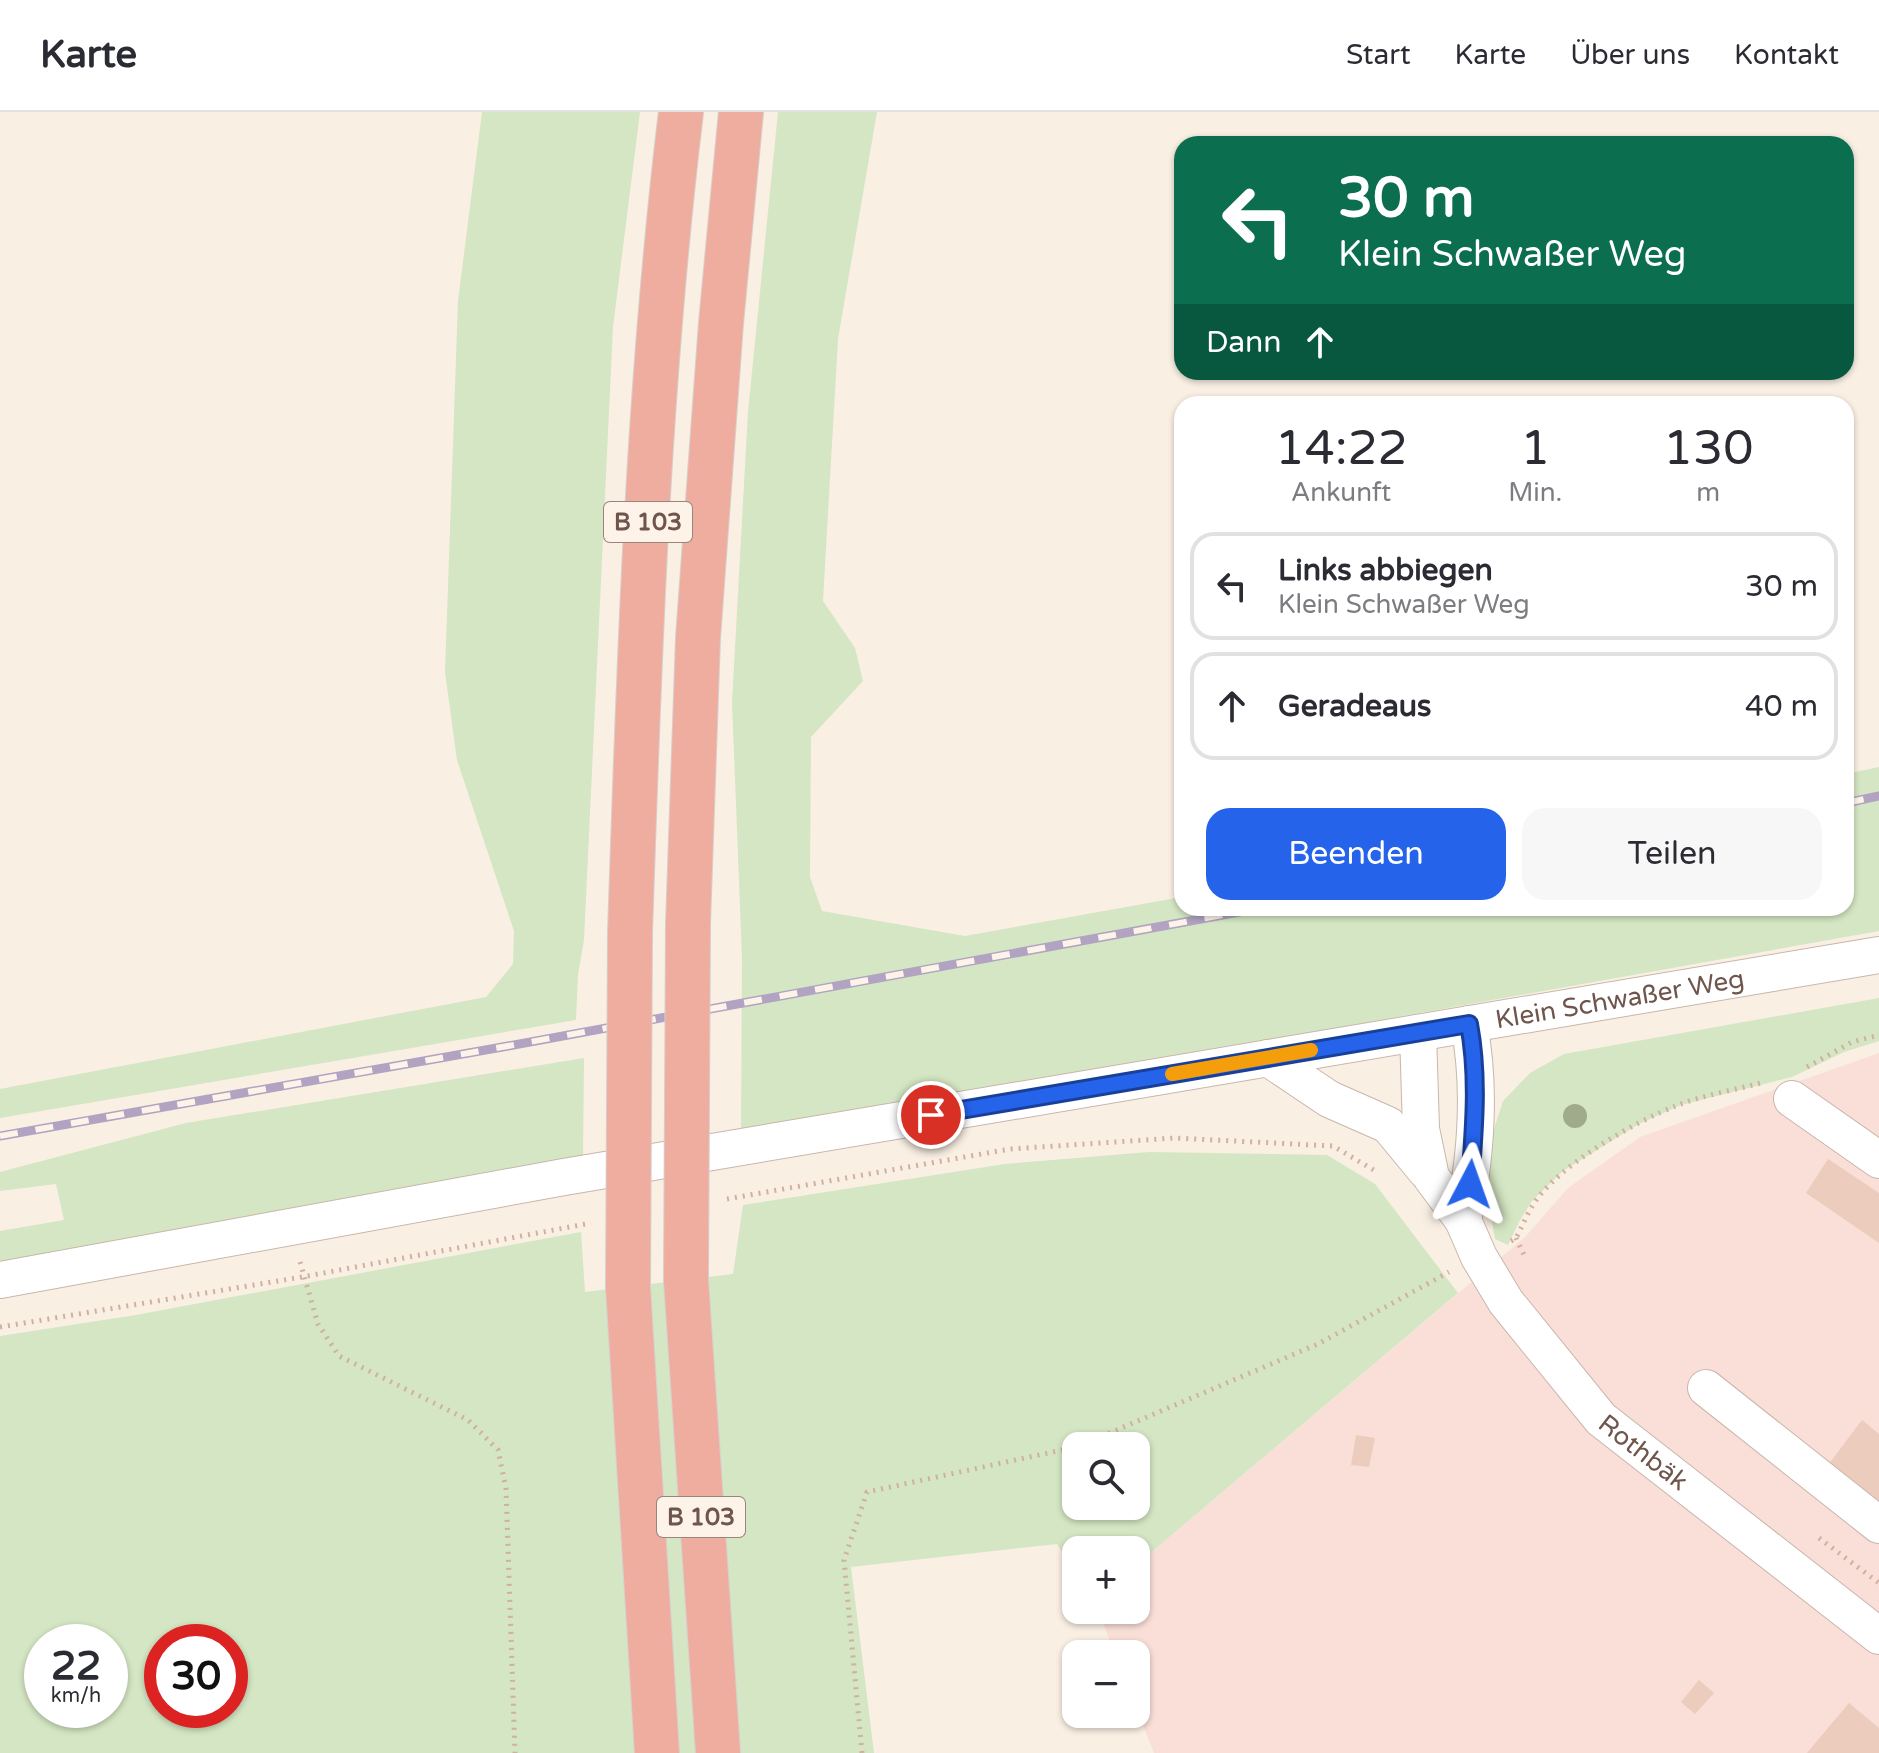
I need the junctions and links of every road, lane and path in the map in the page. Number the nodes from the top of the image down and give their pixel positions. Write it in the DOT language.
graph roads {
  1 [pos="681,112"];
  2 [pos="741,112"];
  3 [pos="1879,955"];
  4 [pos="1469,1024"];
  5 [pos="1418,1033"];
  6 [pos="1879,1035"];
  7 [pos="1268,1058"];
  8 [pos="1787,1083"];
  9 [pos="1879,1160"];
  10 [pos="1384,1177"];
  11 [pos="1431,1177"];
  12 [pos="720,1200"];
  13 [pos="1463,1220"];
  14 [pos="599,1221"];
  15 [pos="293,1225"];
  16 [pos="1444,1259"];
  17 [pos="1529,1266"];
  18 [pos="302,1277"];
  19 [pos="0,1280"];
  20 [pos="0,1327"];
  21 [pos="1706,1388"];
  22 [pos="1113,1432"];
  23 [pos="1062,1450"];
  24 [pos="1879,1525"];
  25 [pos="1807,1530"];
  26 [pos="1879,1583"];
  27 [pos="1879,1636"];
  28 [pos="515,1753"];
  29 [pos="657,1753"];
  30 [pos="718,1753"];
  31 [pos="862,1753"];
  1 -- 29 [label="highway, B 103, bridge"];
  2 -- 30 [label="highway, B 103, bridge"];
  3 -- 4 [label="street, Klein Schwaßer Weg"];
  4 -- 5 [label="street, Klein Schwaßer Weg"];
  4 -- 13 [label="street"];
  5 -- 7 [label="street, Klein Schwaßer Weg"];
  5 -- 11 [label="street, Rothbäk"];
  6 -- 8 [label="path"];
  7 -- 11 [label="street, Rothbäk"];
  7 -- 15 [label="street, Klein Schwaßer Weg"];
  8 -- 9 [label="street"];
  8 -- 17 [label="path"];
  10 -- 12 [label="path"];
  11 -- 13 [label="street, Rothbäk"];
  13 -- 27 [label="street, Rothbäk"];
  14 -- 18 [label="path"];
  15 -- 18 [label="path"];
  15 -- 19 [label="street, Klein Schwaßer Weg"];
  16 -- 22 [label="path"];
  18 -- 20 [label="path"];
  18 -- 28 [label="path"];
  21 -- 24 [label="street"];
  23 -- 31 [label="path"];
  25 -- 26 [label="path"];
}
